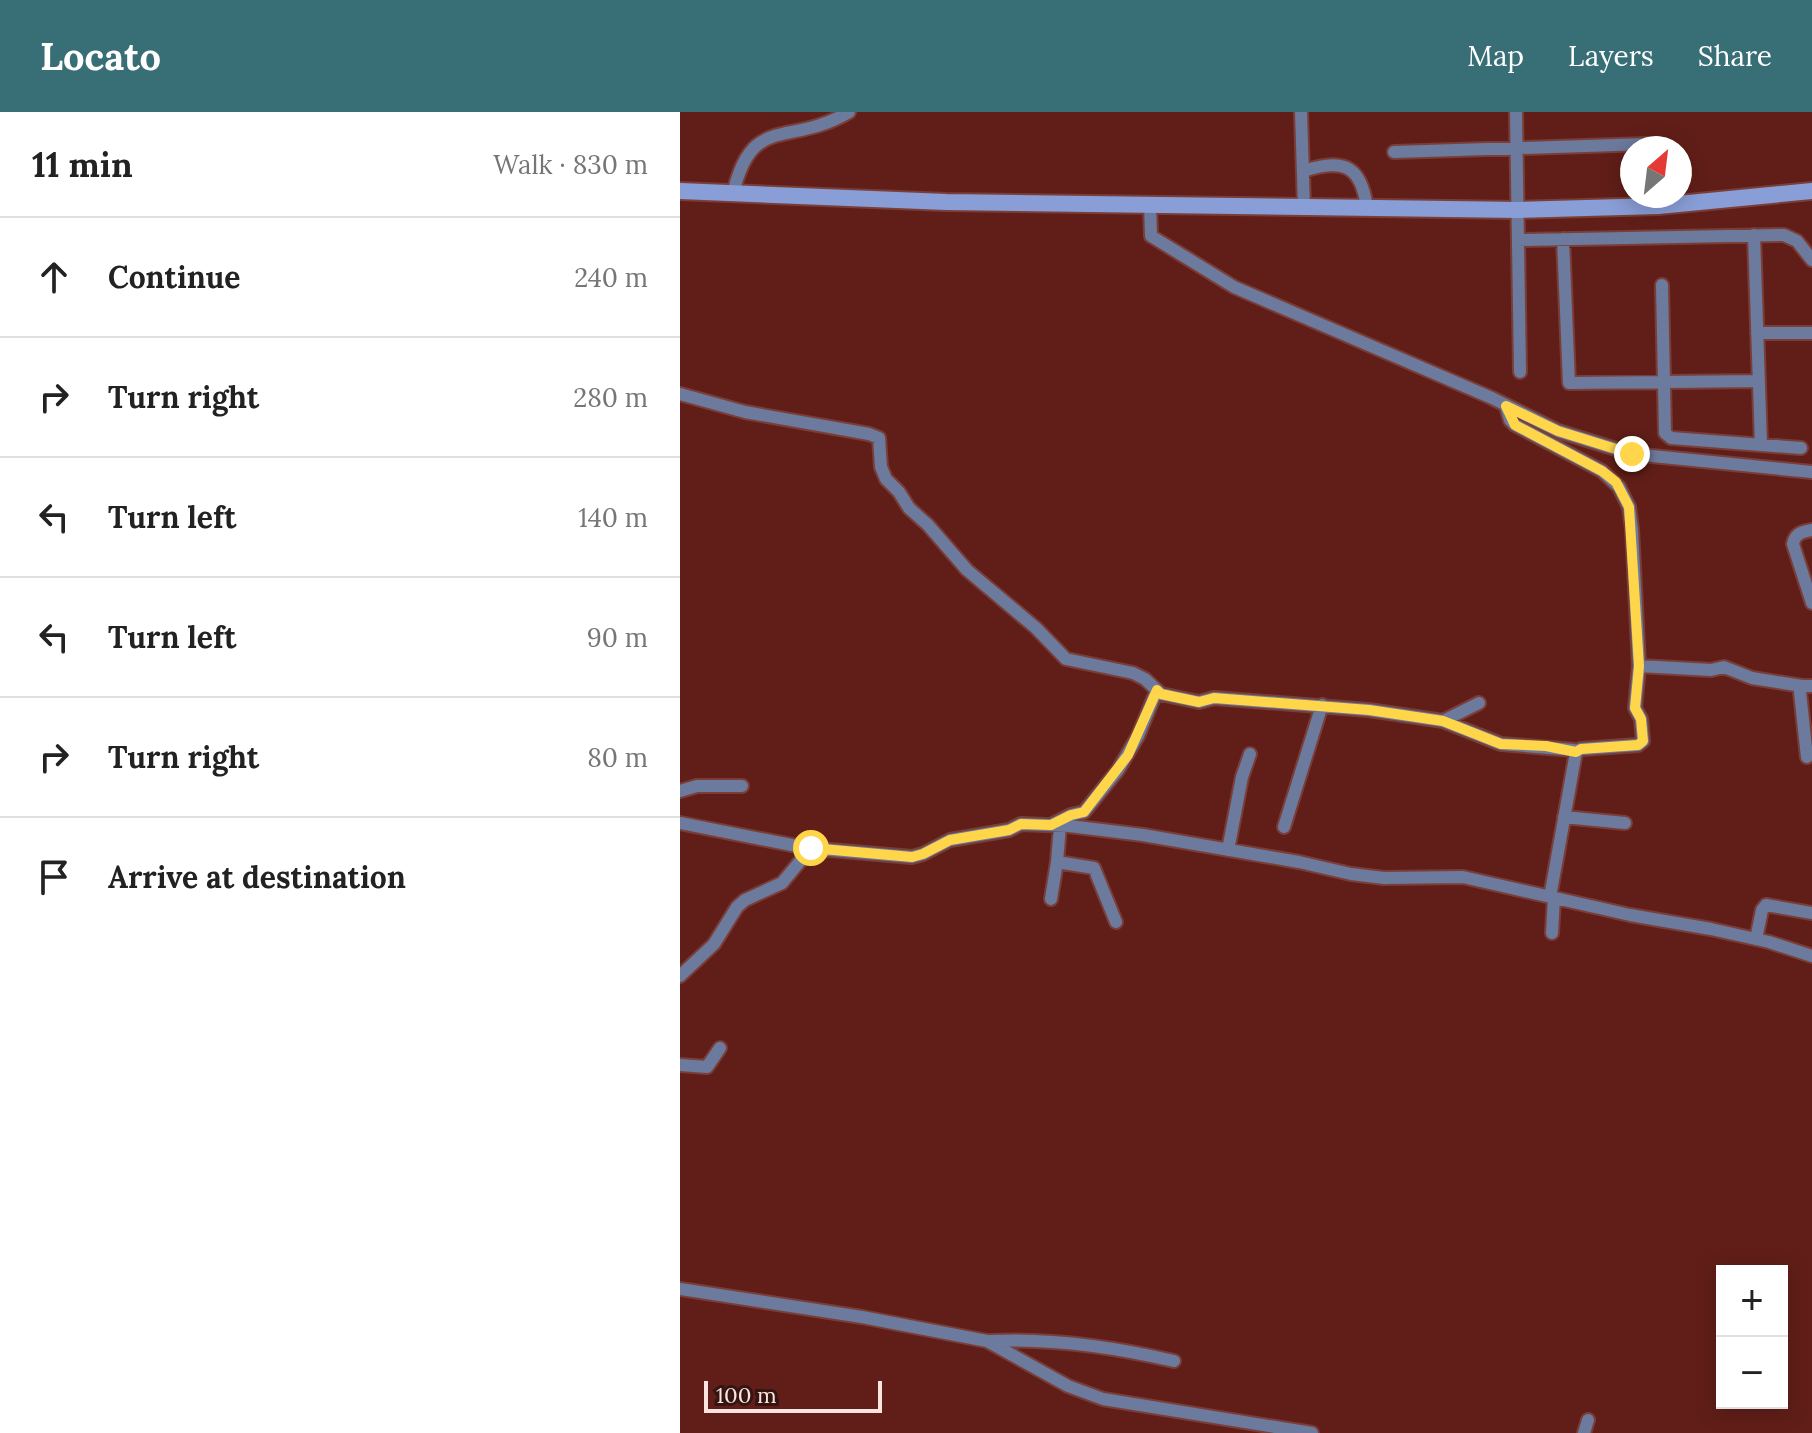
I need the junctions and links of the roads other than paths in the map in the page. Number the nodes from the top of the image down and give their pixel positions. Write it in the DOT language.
graph roads {
  1 [pos="849,112"];
  2 [pos="1301,112"];
  3 [pos="1516,112"];
  4 [pos="1620,145"];
  5 [pos="1517,148"];
  6 [pos="1394,152"];
  7 [pos="1303,171"];
  8 [pos="680,191"];
  9 [pos="1812,191"];
  10 [pos="733,194"];
  11 [pos="1150,205"];
  12 [pos="1304,207"];
  13 [pos="1367,208"];
  14 [pos="1519,210"];
  15 [pos="1754,235"];
  16 [pos="1563,239"];
  17 [pos="1519,240"];
  18 [pos="1812,260"];
  19 [pos="1662,285"];
  20 [pos="1757,333"];
  21 [pos="1812,333"];
  22 [pos="1520,372"];
  23 [pos="1759,381"];
  24 [pos="1664,382"];
  25 [pos="680,394"];
  26 [pos="1506,406"];
  27 [pos="1761,445"];
  28 [pos="1801,448"];
  29 [pos="1812,472"];
  30 [pos="1812,530"];
  31 [pos="1812,603"];
  32 [pos="1639,666"];
  33 [pos="1807,686"];
  34 [pos="1157,690"];
  35 [pos="1479,703"];
  36 [pos="1322,705"];
  37 [pos="1443,721"];
  38 [pos="1576,752"];
  39 [pos="1250,754"];
  40 [pos="1807,757"];
  41 [pos="742,786"];
  42 [pos="680,791"];
  43 [pos="1564,817"];
  44 [pos="680,823"];
  45 [pos="1625,823"];
  46 [pos="1055,825"];
  47 [pos="1284,827"];
  48 [pos="811,848"];
  49 [pos="1228,850"];
  50 [pos="1057,862"];
  51 [pos="1552,897"];
  52 [pos="1051,899"];
  53 [pos="1812,913"];
  54 [pos="1116,922"];
  55 [pos="1552,933"];
  56 [pos="1756,939"];
  57 [pos="1812,956"];
  58 [pos="680,976"];
  59 [pos="720,1048"];
  60 [pos="680,1065"];
  61 [pos="680,1289"];
  62 [pos="987,1341"];
  63 [pos="1174,1361"];
  64 [pos="1309,1433"];
  1 -- 10 [label="street"];
  2 -- 7 [label="street"];
  3 -- 5 [label="street"];
  4 -- 5 [label="street"];
  5 -- 6 [label="street"];
  5 -- 14 [label="street"];
  7 -- 12 [label="street"];
  7 -- 13 [label="street"];
  8 -- 10 [label="main road"];
  9 -- 14 [label="main road"];
  10 -- 11 [label="main road"];
  11 -- 12 [label="main road"];
  11 -- 26 [label="street"];
  12 -- 13 [label="main road"];
  13 -- 14 [label="main road"];
  14 -- 17 [label="street"];
  15 -- 16 [label="street"];
  15 -- 18 [label="street"];
  15 -- 20 [label="street"];
  16 -- 17 [label="street"];
  16 -- 24 [label="street"];
  17 -- 22 [label="street"];
  19 -- 24 [label="street"];
  20 -- 21 [label="street"];
  20 -- 23 [label="street"];
  23 -- 24 [label="street"];
  23 -- 27 [label="street"];
  24 -- 27 [label="street"];
  25 -- 34 [label="street"];
  26 -- 29 [label="street"];
  26 -- 32 [label="street"];
  27 -- 28 [label="street"];
  30 -- 31 [label="street"];
  32 -- 33 [label="street"];
  32 -- 38 [label="street"];
  33 -- 40 [label="street"];
  34 -- 36 [label="street"];
  34 -- 46 [label="street"];
  35 -- 37 [label="street"];
  36 -- 37 [label="street"];
  36 -- 47 [label="street"];
  37 -- 38 [label="street"];
  38 -- 43 [label="street"];
  39 -- 49 [label="street"];
  41 -- 42 [label="street"];
  43 -- 45 [label="street"];
  43 -- 51 [label="street"];
  44 -- 48 [label="street"];
  46 -- 48 [label="street"];
  46 -- 49 [label="street"];
  46 -- 50 [label="street"];
  48 -- 58 [label="street"];
  49 -- 51 [label="street"];
  50 -- 52 [label="street"];
  50 -- 54 [label="street"];
  51 -- 55 [label="street"];
  51 -- 56 [label="street"];
  53 -- 56 [label="street"];
  56 -- 57 [label="street"];
  59 -- 60 [label="street"];
  61 -- 62 [label="street"];
  62 -- 63 [label="street"];
  62 -- 64 [label="street"];
}
